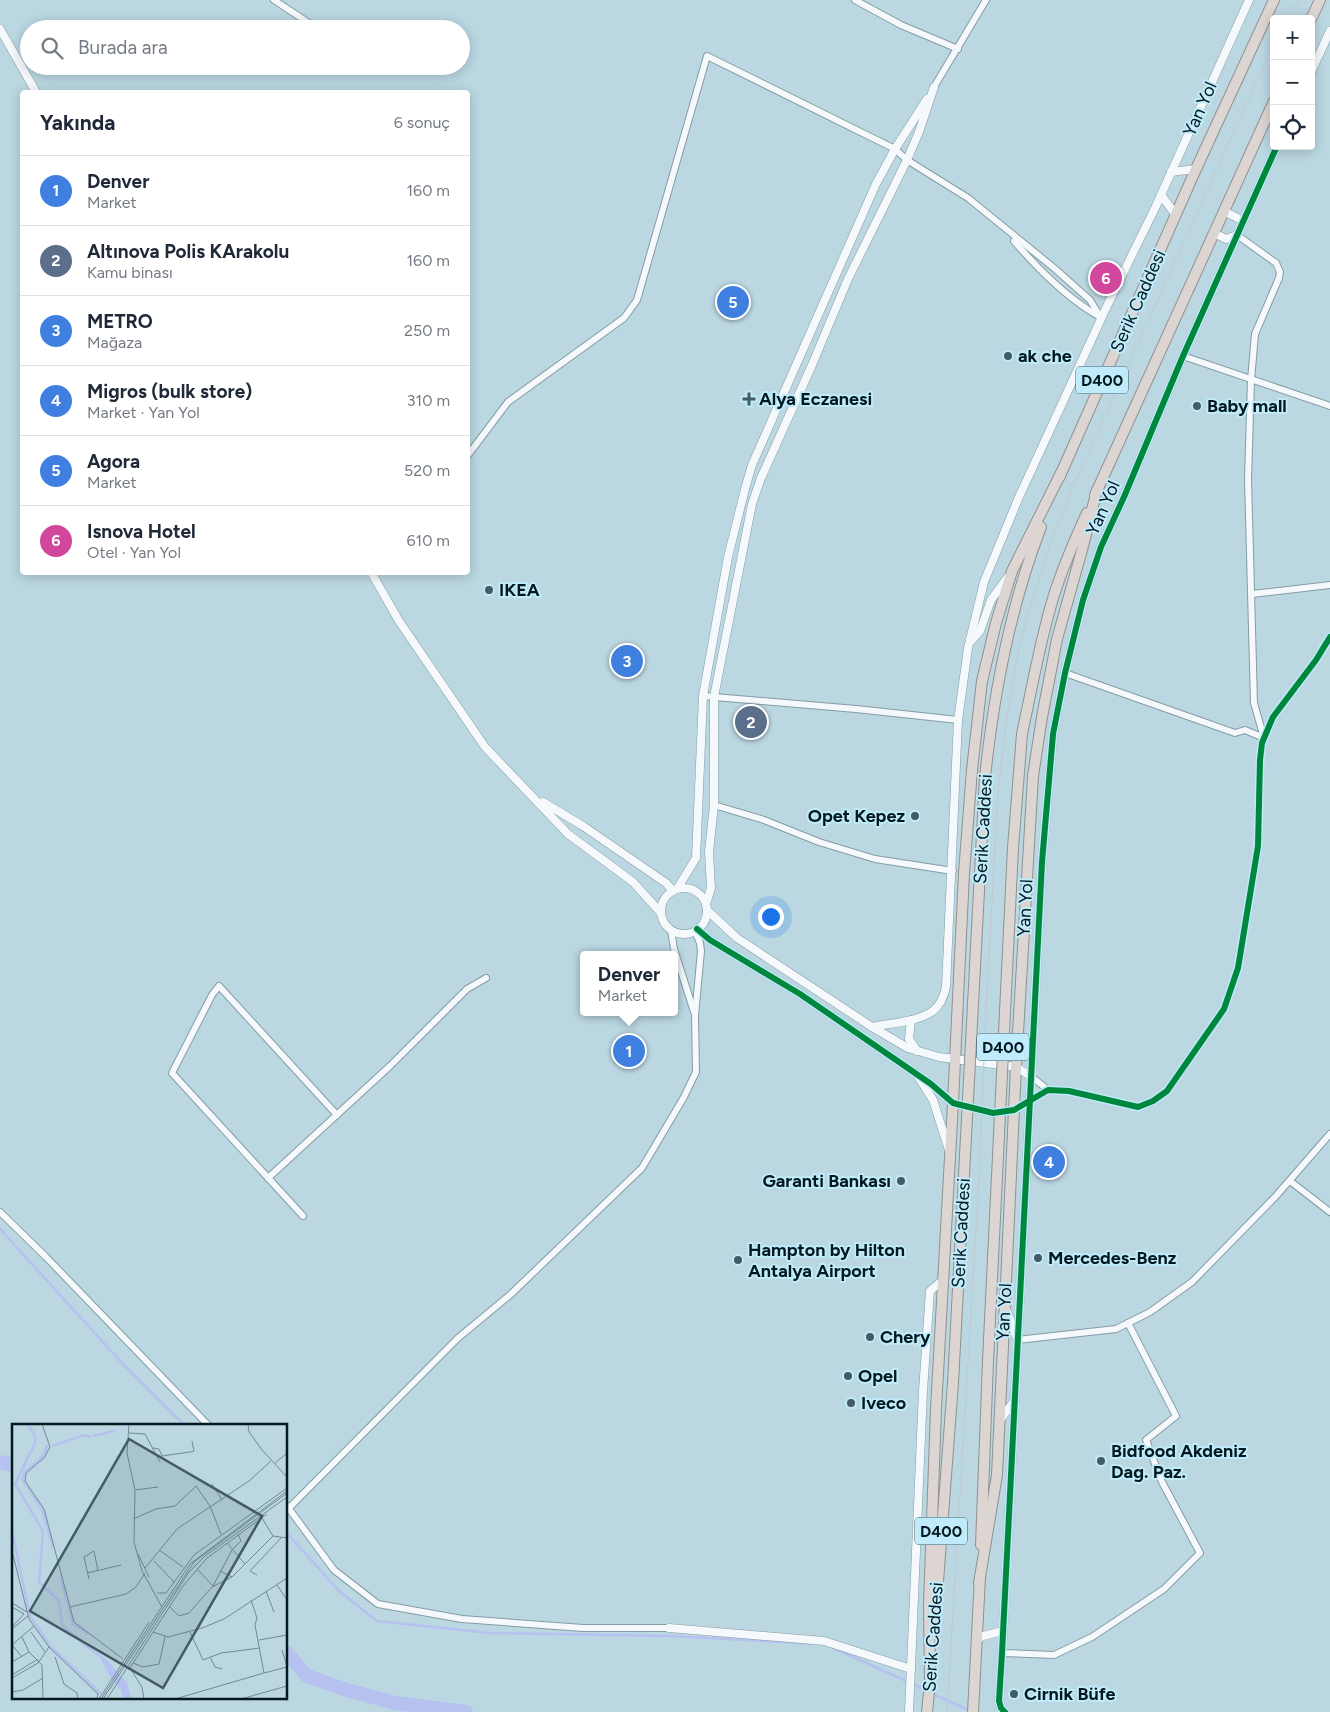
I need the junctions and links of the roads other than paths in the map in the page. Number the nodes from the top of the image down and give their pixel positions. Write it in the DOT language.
graph roads {
  1 [pos="274,0"];
  2 [pos="855,0"];
  3 [pos="986,0"];
  4 [pos="1249,0"];
  5 [pos="1274,0"];
  6 [pos="1320,0"];
  7 [pos="1313,15"];
  8 [pos="304,20"];
  9 [pos="0,29"];
  10 [pos="1330,31"];
  11 [pos="958,49"];
  12 [pos="1315,63"];
  13 [pos="20,64"];
  14 [pos="26,75"];
  15 [pos="934,87"];
  16 [pos="35,90"];
  17 [pos="1272,105"];
  18 [pos="895,149"];
  19 [pos="1275,150"];
  20 [pos="907,160"];
  21 [pos="1196,169"];
  22 [pos="1171,172"];
  23 [pos="1161,195"];
  24 [pos="1224,211"];
  25 [pos="1176,215"];
  26 [pos="1243,221"];
  27 [pos="1214,233"];
  28 [pos="1237,235"];
  29 [pos="1101,318"];
  30 [pos="1183,356"];
  31 [pos="1252,380"];
  32 [pos="1330,406"];
  33 [pos="470,452"];
  34 [pos="1061,473"];
  35 [pos="1097,490"];
  36 [pos="1012,571"];
  37 [pos="374,575"];
  38 [pos="1330,585"];
  39 [pos="1252,594"];
  40 [pos="1330,637"];
  41 [pos="971,640"];
  42 [pos="1064,673"];
  43 [pos="704,696"];
  44 [pos="714,697"];
  45 [pos="958,720"];
  46 [pos="1264,738"];
  47 [pos="534,798"];
  48 [pos="714,805"];
  49 [pos="952,871"];
  50 [pos="675,890"];
  51 [pos="963,901"];
  52 [pos="706,907"];
  53 [pos="661,913"];
  54 [pos="671,930"];
  55 [pos="696,930"];
  56 [pos="675,951"];
  57 [pos="678,962"];
  58 [pos="486,978"];
  59 [pos="695,1016"];
  60 [pos="911,1020"];
  61 [pos="872,1026"];
  62 [pos="917,1051"];
  63 [pos="955,1059"];
  64 [pos="1016,1067"];
  65 [pos="916,1074"];
  66 [pos="1032,1077"];
  67 [pos="1048,1090"];
  68 [pos="1030,1101"];
  69 [pos="953,1103"];
  70 [pos="1014,1110"];
  71 [pos="337,1115"];
  72 [pos="1330,1134"];
  73 [pos="950,1156"];
  74 [pos="268,1178"];
  75 [pos="1290,1181"];
  76 [pos="0,1212"];
  77 [pos="1330,1212"];
  78 [pos="303,1216"];
  79 [pos="943,1280"];
  80 [pos="1006,1309"];
  81 [pos="1128,1323"];
  82 [pos="1017,1340"];
  83 [pos="1014,1400"];
  84 [pos="1000,1420"];
  85 [pos="207,1424"];
  86 [pos="288,1507"];
  87 [pos="980,1583"];
  88 [pos="914,1605"];
  89 [pos="928,1605"];
  90 [pos="913,1627"];
  91 [pos="669,1628"];
  92 [pos="928,1629"];
  93 [pos="1003,1631"];
  94 [pos="976,1640"];
  95 [pos="1002,1654"];
  96 [pos="911,1669"];
  97 [pos="930,1679"];
  98 [pos="927,1711"];
  99 [pos="909,1712"];
  100 [pos="973,1712"];
  101 [pos="1005,1712"];
  1 -- 8 [label="street"];
  2 -- 11 [label="street"];
  3 -- 11 [label="street"];
  4 -- 22 [label="street, Yan Yol"];
  5 -- 21 [label="highway, Serik Caddesi / D400"];
  6 -- 7 [label="highway"];
  9 -- 13 [label="street"];
  10 -- 12 [label="street"];
  11 -- 15 [label="street"];
  14 -- 16 [label="street"];
  15 -- 18 [label="street"];
  15 -- 20 [label="street"];
  17 -- 24 [label="highway, Serik Caddesi / D400"];
  18 -- 20 [label="street"];
  18 -- 33 [label="street"];
  18 -- 43 [label="street"];
  19 -- 26 [label="street, Yan Yol"];
  20 -- 29 [label="street"];
  20 -- 44 [label="street"];
  21 -- 22 [label="street"];
  21 -- 25 [label="highway, Serik Caddesi / D400"];
  22 -- 23 [label="street, Yan Yol"];
  23 -- 25 [label="street"];
  23 -- 29 [label="street, Yan Yol"];
  24 -- 26 [label="street"];
  24 -- 27 [label="highway, Serik Caddesi / D400"];
  25 -- 34 [label="highway, Serik Caddesi / D400"];
  26 -- 28 [label="street, Yan Yol"];
  27 -- 28 [label="street"];
  27 -- 35 [label="highway, Serik Caddesi / D400"];
  28 -- 30 [label="street, Yan Yol"];
  28 -- 31 [label="street"];
  29 -- 41 [label="street, Yan Yol"];
  30 -- 31 [label="street"];
  30 -- 42 [label="street, Yan Yol"];
  31 -- 32 [label="street"];
  31 -- 39 [label="street"];
  34 -- 36 [label="highway"];
  34 -- 97 [label="highway, Serik Caddesi / D400, bridge"];
  35 -- 64 [label="highway"];
  35 -- 87 [label="highway, Serik Caddesi / D400, bridge"];
  36 -- 41 [label="street"];
  36 -- 51 [label="highway"];
  37 -- 47 [label="street"];
  38 -- 39 [label="street"];
  39 -- 46 [label="street"];
  40 -- 46 [label="street"];
  41 -- 45 [label="street, Yan Yol"];
  42 -- 46 [label="street"];
  42 -- 66 [label="street, Yan Yol"];
  43 -- 44 [label="street"];
  43 -- 50 [label="street"];
  44 -- 45 [label="street"];
  44 -- 48 [label="street"];
  45 -- 49 [label="street, Yan Yol"];
  46 -- 67 [label="street"];
  47 -- 50 [label="street"];
  47 -- 53 [label="street"];
  48 -- 49 [label="street"];
  48 -- 52 [label="street"];
  49 -- 51 [label="street"];
  49 -- 60 [label="street, Yan Yol"];
  50 -- 52 [label="street"];
  50 -- 53 [label="street"];
  51 -- 63 [label="highway"];
  52 -- 55 [label="street"];
  52 -- 61 [label="street"];
  53 -- 54 [label="street"];
  54 -- 55 [label="street"];
  54 -- 56 [label="street"];
  55 -- 59 [label="street"];
  55 -- 65 [label="street"];
  57 -- 59 [label="street"];
  58 -- 71 [label="street"];
  59 -- 86 [label="street"];
  60 -- 61 [label="street, Yan Yol"];
  60 -- 62 [label="street"];
  61 -- 62 [label="street"];
  62 -- 63 [label="street"];
  63 -- 64 [label="street"];
  63 -- 69 [label="highway"];
  64 -- 66 [label="street"];
  64 -- 70 [label="highway"];
  65 -- 69 [label="street"];
  65 -- 73 [label="street"];
  66 -- 67 [label="street"];
  66 -- 68 [label="street, Yan Yol"];
  67 -- 68 [label="street"];
  68 -- 70 [label="street"];
  68 -- 82 [label="street, Yan Yol"];
  69 -- 70 [label="street"];
  69 -- 73 [label="highway"];
  70 -- 80 [label="highway"];
  71 -- 74 [label="street"];
  71 -- 74 [label="street"];
  72 -- 75 [label="street"];
  73 -- 79 [label="highway"];
  74 -- 78 [label="street"];
  75 -- 77 [label="street"];
  75 -- 81 [label="street"];
  76 -- 85 [label="street"];
  79 -- 88 [label="street"];
  79 -- 89 [label="highway"];
  80 -- 82 [label="street"];
  80 -- 84 [label="highway"];
  81 -- 82 [label="street"];
  81 -- 95 [label="street"];
  82 -- 83 [label="street, Yan Yol"];
  83 -- 84 [label="street"];
  83 -- 93 [label="street, Yan Yol"];
  84 -- 87 [label="highway"];
  86 -- 91 [label="street"];
  87 -- 94 [label="highway, Serik Caddesi / D400"];
  88 -- 89 [label="street"];
  88 -- 90 [label="street"];
  89 -- 92 [label="highway"];
  90 -- 92 [label="street"];
  90 -- 96 [label="street"];
  91 -- 96 [label="street"];
  92 -- 97 [label="highway"];
  93 -- 94 [label="street"];
  93 -- 95 [label="street, Yan Yol"];
  94 -- 100 [label="highway, Serik Caddesi / D400"];
  95 -- 101 [label="street, Yan Yol"];
  96 -- 99 [label="street"];
  97 -- 98 [label="highway, Serik Caddesi / D400"];
}
